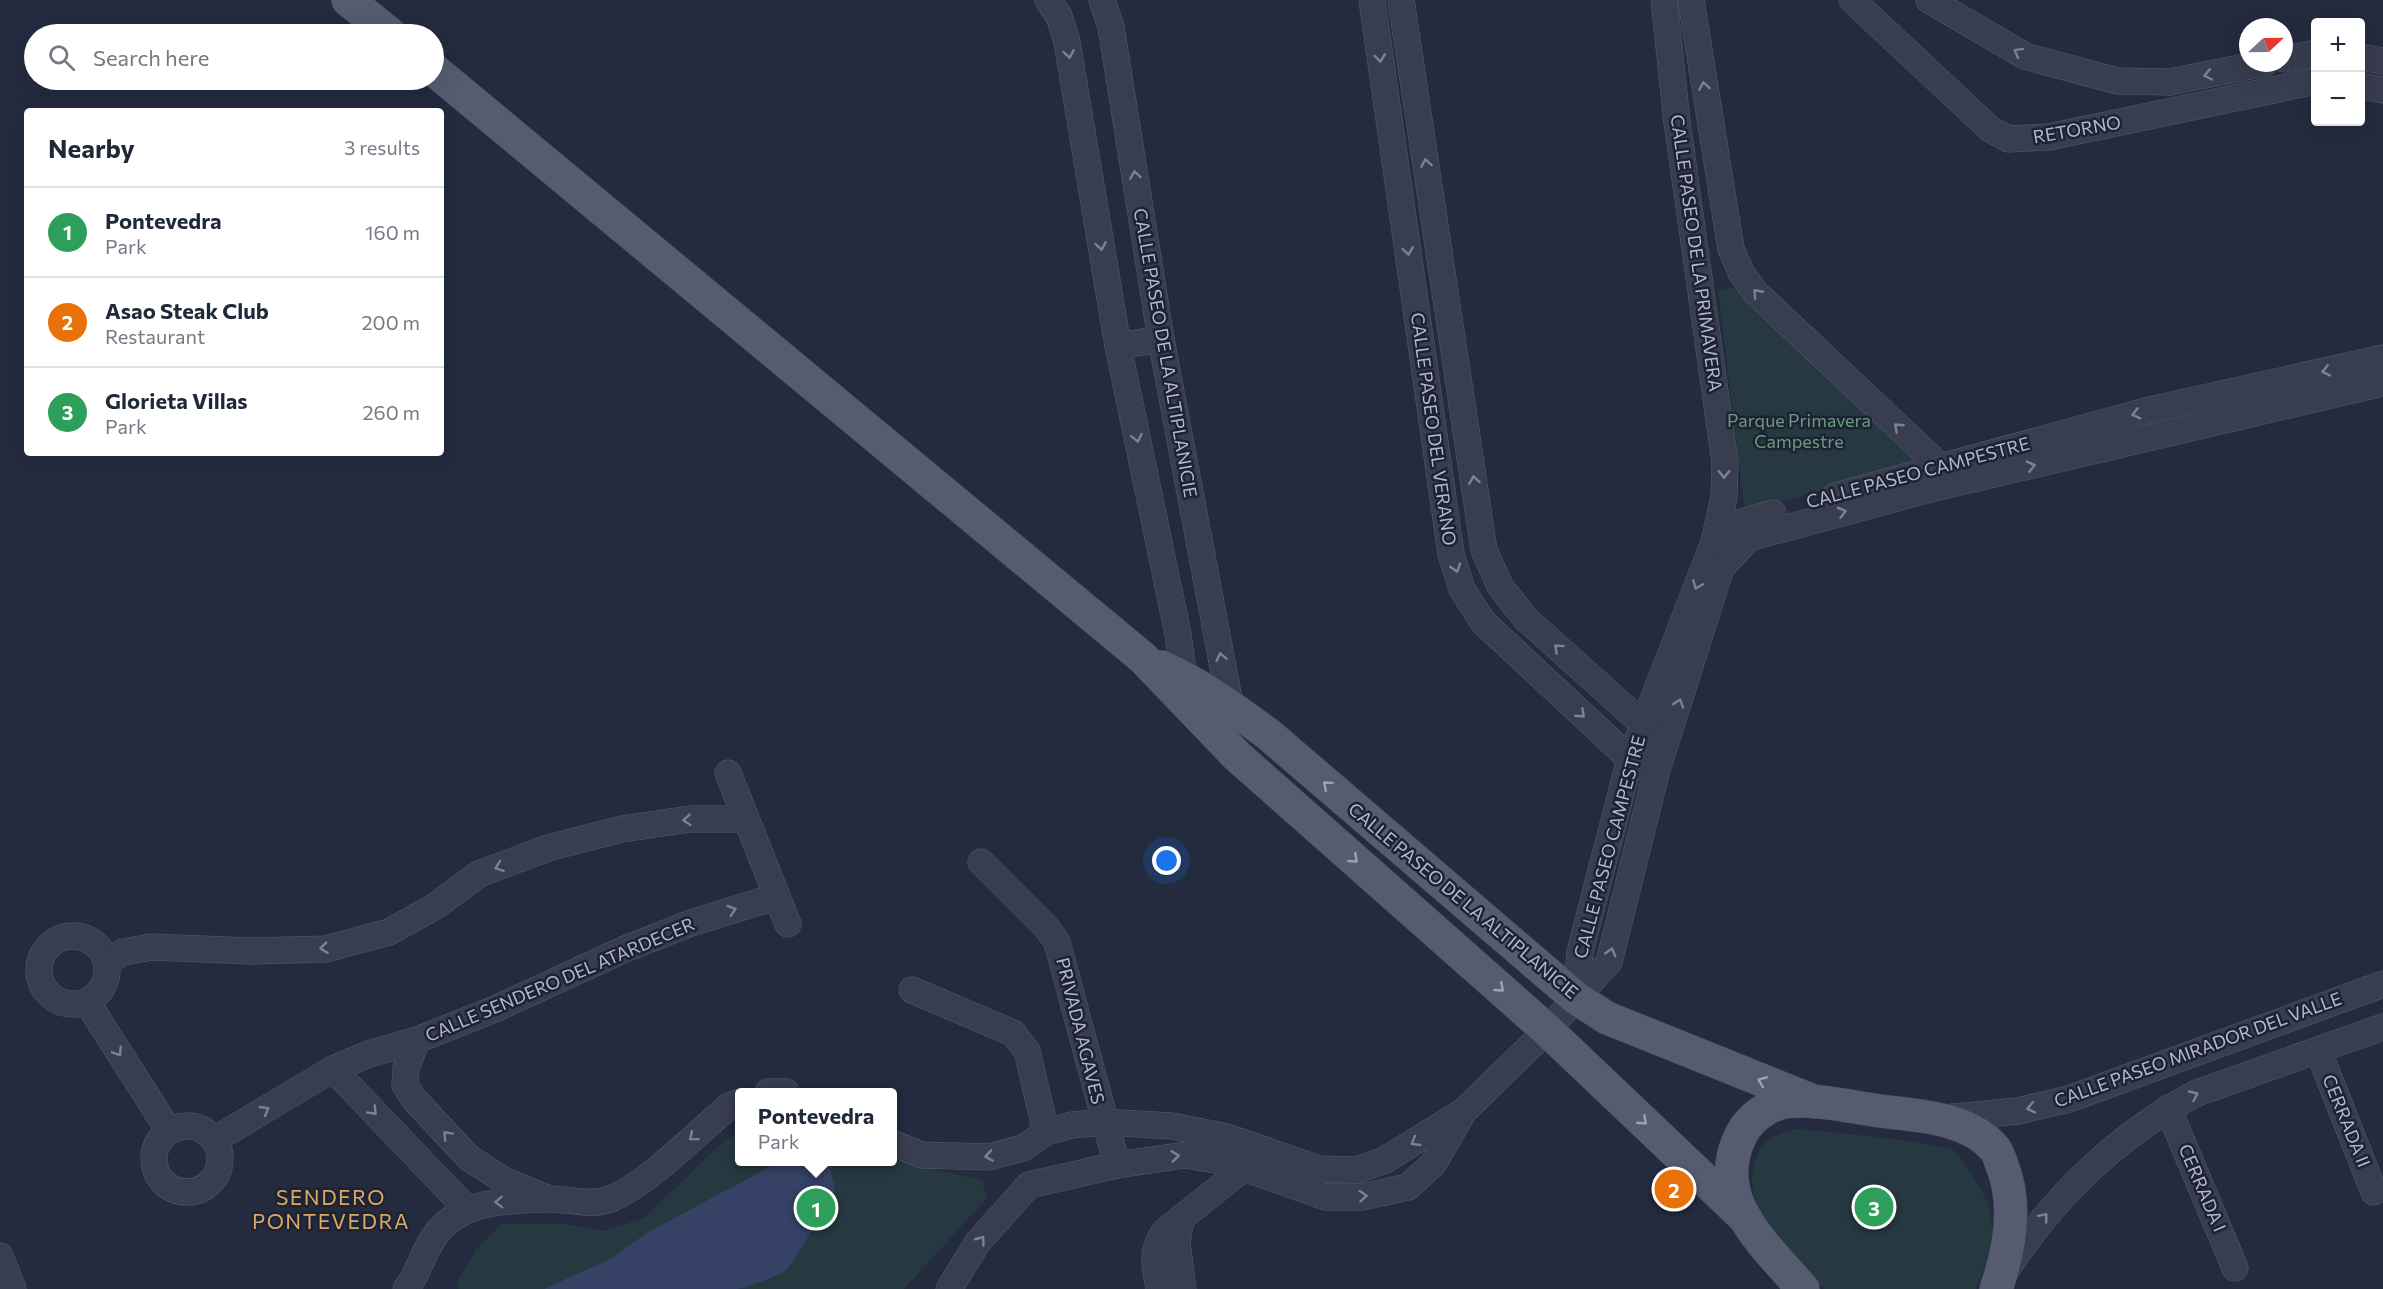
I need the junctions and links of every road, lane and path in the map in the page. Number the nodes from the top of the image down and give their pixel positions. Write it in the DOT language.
graph roads {
  1 [pos="348,0"];
  2 [pos="1048,0"];
  3 [pos="1102,0"];
  4 [pos="1372,0"];
  5 [pos="1401,0"];
  6 [pos="1664,0"];
  7 [pos="1691,0"];
  8 [pos="1852,0"];
  9 [pos="1929,0"];
  10 [pos="378,24"];
  11 [pos="2311,54"];
  12 [pos="2293,57"];
  13 [pos="2365,58"];
  14 [pos="2383,61"];
  15 [pos="2239,68"];
  16 [pos="444,78"];
  17 [pos="2311,82"];
  18 [pos="2365,87"];
  19 [pos="2383,90"];
  20 [pos="1708,116"];
  21 [pos="1677,122"];
  22 [pos="1433,211"];
  23 [pos="1403,217"];
  24 [pos="1161,339"];
  25 [pos="1118,346"];
  26 [pos="2383,358"];
  27 [pos="2383,383"];
  28 [pos="1463,407"];
  29 [pos="1432,413"];
  30 [pos="1951,471"];
  31 [pos="1714,542"];
  32 [pos="1186,692"];
  33 [pos="1232,707"];
  34 [pos="1642,723"];
  35 [pos="1668,737"];
  36 [pos="1237,756"];
  37 [pos="1630,759"];
  38 [pos="728,773"];
  39 [pos="1656,773"];
  40 [pos="746,819"];
  41 [pos="981,862"];
  42 [pos="775,897"];
  43 [pos="788,924"];
  44 [pos="107,963"];
  45 [pos="2383,984"];
  46 [pos="912,990"];
  47 [pos="1576,998"];
  48 [pos="87,1002"];
  49 [pos="2383,1027"];
  50 [pos="1547,1030"];
  51 [pos="417,1040"];
  52 [pos="2318,1050"];
  53 [pos="333,1069"];
  54 [pos="1816,1102"];
  55 [pos="735,1104"];
  56 [pos="2168,1108"];
  57 [pos="1464,1110"];
  58 [pos="1940,1119"];
  59 [pos="1103,1122"];
  60 [pos="169,1131"];
  61 [pos="1046,1132"];
  62 [pos="214,1140"];
  63 [pos="897,1145"];
  64 [pos="1023,1148"];
  65 [pos="1251,1157"];
  66 [pos="1117,1165"];
  67 [pos="1029,1185"];
  68 [pos="2374,1192"];
  69 [pos="548,1198"];
  70 [pos="467,1209"];
  71 [pos="1181,1218"];
  72 [pos="1746,1219"];
  73 [pos="0,1256"];
  74 [pos="2235,1269"];
  75 [pos="1997,1285"];
  76 [pos="407,1288"];
  77 [pos="13,1289"];
  78 [pos="949,1289"];
  79 [pos="1159,1289"];
  80 [pos="1184,1289"];
  81 [pos="1803,1289"];
  1 -- 10 [label="main road"];
  2 -- 25 [label="street, one-way"];
  24 -- 3 [label="street, CALLE PASEO DE LA ALTIPLANICIE, one-way"];
  4 -- 23 [label="street, CALLE PASEO DEL VERANO, one-way"];
  22 -- 5 [label="street, CALLE PASEO DEL VERANO, one-way"];
  6 -- 21 [label="street, CALLE PASEO DE LA PRIMAVERA"];
  20 -- 7 [label="street, CALLE PASEO DE LA PRIMAVERA, one-way"];
  8 -- 17 [label="street, RETORNO"];
  15 -- 9 [label="street, one-way"];
  11 -- 12 [label="street"];
  13 -- 14 [label="street"];
  16 -- 32 [label="main road"];
  18 -- 19 [label="street"];
  20 -- 21 [label="street"];
  30 -- 20 [label="street, CALLE PASEO DE LA PRIMAVERA, one-way"];
  21 -- 31 [label="street, CALLE PASEO DE LA PRIMAVERA, one-way"];
  22 -- 23 [label="street"];
  22 -- 28 [label="street, CALLE PASEO DEL VERANO"];
  23 -- 29 [label="street, CALLE PASEO DEL VERANO, one-way"];
  24 -- 25 [label="street"];
  33 -- 24 [label="street, CALLE PASEO DE LA ALTIPLANICIE, one-way"];
  25 -- 32 [label="street, one-way"];
  26 -- 30 [label="street, CALLE PASEO CAMPESTRE, one-way"];
  30 -- 27 [label="street, CALLE PASEO CAMPESTRE, one-way"];
  28 -- 29 [label="street"];
  34 -- 28 [label="street, CALLE PASEO DEL VERANO, one-way"];
  29 -- 37 [label="street, CALLE PASEO DEL VERANO, one-way"];
  30 -- 31 [label="street, CALLE PASEO CAMPESTRE"];
  35 -- 30 [label="street, CALLE PASEO CAMPESTRE, one-way"];
  31 -- 34 [label="street, CALLE PASEO CAMPESTRE, one-way"];
  32 -- 33 [label="main road, CALLE PASEO DE LA ALTIPLANICIE"];
  32 -- 36 [label="main road, CALLE PASEO DE LA ALTIPLANICIE"];
  33 -- 36 [label="street, CALLE PASEO DE LA ALTIPLANICIE"];
  47 -- 33 [label="main road, CALLE PASEO DE LA ALTIPLANICIE, one-way"];
  34 -- 35 [label="street, CALLE PASEO DEL VERANO"];
  34 -- 37 [label="street, CALLE PASEO CAMPESTRE"];
  35 -- 39 [label="street, CALLE PASEO CAMPESTRE"];
  36 -- 50 [label="main road, CALLE PASEO DE LA ALTIPLANICIE, one-way"];
  37 -- 39 [label="street, CALLE PASEO DEL VERANO"];
  37 -- 47 [label="street, CALLE PASEO CAMPESTRE"];
  38 -- 40 [label="street"];
  47 -- 39 [label="street, CALLE PASEO CAMPESTRE, one-way"];
  40 -- 42 [label="street"];
  40 -- 44 [label="street, one-way"];
  41 -- 59 [label="street, PRIVADA AGAVES"];
  42 -- 43 [label="street"];
  51 -- 42 [label="street, CALLE SENDERO DEL ATARDECER, one-way"];
  44 -- 48 [label="street"];
  44 -- 48 [label="street"];
  45 -- 58 [label="street, CALLE PASEO MIRADOR DEL VALLE, one-way"];
  46 -- 61 [label="street"];
  47 -- 50 [label="street, PRIVADA AGAVES"];
  54 -- 47 [label="main road, CALLE PASEO DE LA ALTIPLANICIE, one-way"];
  48 -- 60 [label="street, one-way"];
  49 -- 52 [label="street"];
  50 -- 57 [label="street, PRIVADA AGAVES"];
  50 -- 72 [label="main road, CALLE PASEO DE LA ALTIPLANICIE, one-way"];
  51 -- 53 [label="street, CALLE SENDERO DEL ATARDECER"];
  69 -- 51 [label="street, CALLE SENDERO DEL ATARDECER, one-way"];
  56 -- 52 [label="street, one-way"];
  52 -- 68 [label="street, CERRADA II"];
  62 -- 53 [label="street, CALLE SENDERO DEL ATARDECER, one-way"];
  53 -- 70 [label="street, one-way"];
  54 -- 58 [label="main road"];
  54 -- 72 [label="main road"];
  55 -- 69 [label="street, one-way"];
  56 -- 74 [label="street, CERRADA I"];
  75 -- 56 [label="street, one-way"];
  57 -- 65 [label="street, PRIVADA AGAVES, one-way"];
  65 -- 57 [label="street, PRIVADA AGAVES, one-way"];
  58 -- 75 [label="main road"];
  59 -- 61 [label="street"];
  59 -- 65 [label="street, PRIVADA AGAVES"];
  59 -- 66 [label="street, PRIVADA AGAVES"];
  60 -- 62 [label="street"];
  60 -- 62 [label="street"];
  61 -- 64 [label="street"];
  64 -- 63 [label="street, one-way"];
  64 -- 67 [label="street"];
  66 -- 65 [label="street, PRIVADA AGAVES, one-way"];
  65 -- 71 [label="street"];
  66 -- 67 [label="street"];
  78 -- 67 [label="street, one-way"];
  69 -- 70 [label="street, one-way"];
  70 -- 76 [label="street"];
  71 -- 79 [label="street"];
  71 -- 80 [label="street"];
  72 -- 81 [label="main road"];
  73 -- 77 [label="street"];
}
